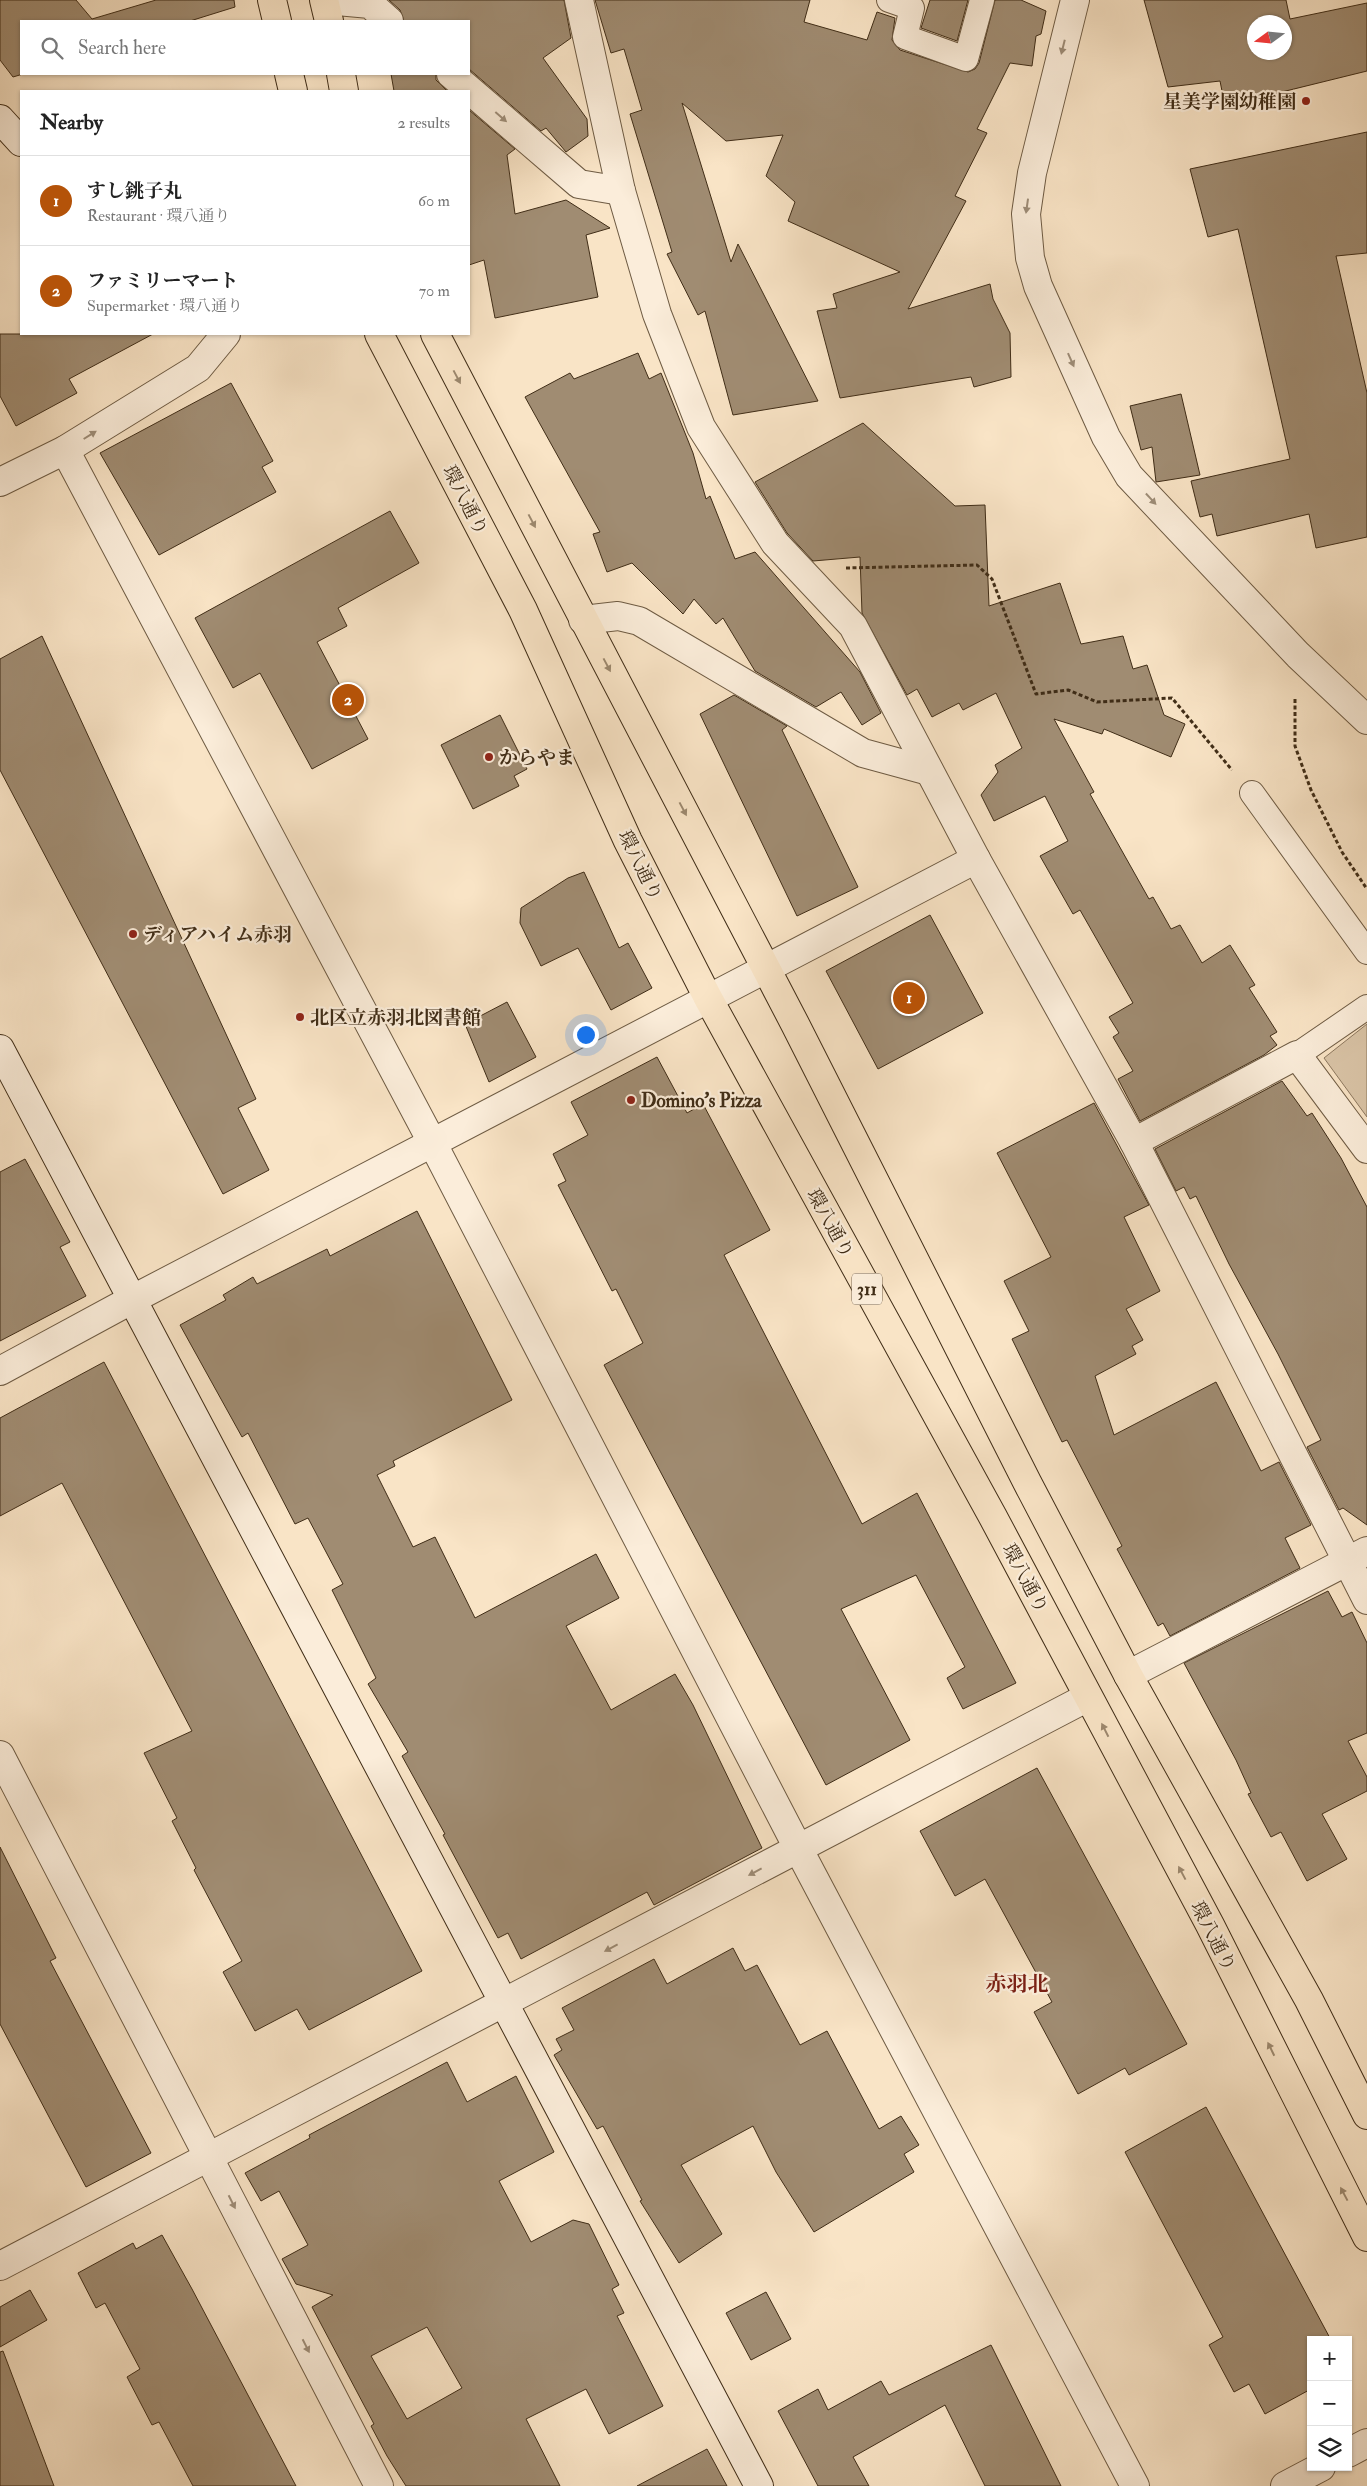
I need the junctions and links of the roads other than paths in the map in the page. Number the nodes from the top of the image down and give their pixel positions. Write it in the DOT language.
graph roads {
  1 [pos="272,0"];
  2 [pos="325,0"];
  3 [pos="579,0"];
  4 [pos="889,0"];
  5 [pos="982,0"];
  6 [pos="1075,0"];
  7 [pos="277,20"];
  8 [pos="329,20"];
  9 [pos="388,20"];
  10 [pos="289,75"];
  11 [pos="340,75"];
  12 [pos="452,75"];
  13 [pos="294,90"];
  14 [pos="344,90"];
  15 [pos="470,90"];
  16 [pos="470,90"];
  17 [pos="0,119"];
  18 [pos="20,141"];
  19 [pos="621,192"];
  20 [pos="225,335"];
  21 [pos="380,335"];
  22 [pos="436,335"];
  23 [pos="66,450"];
  24 [pos="0,482"];
  25 [pos="583,620"];
  26 [pos="1367,720"];
  27 [pos="929,770"];
  28 [pos="1252,793"];
  29 [pos="976,859"];
  30 [pos="1367,952"];
  31 [pos="765,969"];
  32 [pos="708,998"];
  33 [pos="1367,1007"];
  34 [pos="0,1049"];
  35 [pos="1297,1055"];
  36 [pos="1134,1142"];
  37 [pos="433,1144"];
  38 [pos="1367,1148"];
  39 [pos="133,1299"];
  40 [pos="0,1371"];
  41 [pos="1357,1556"];
  42 [pos="1367,1600"];
  43 [pos="1128,1675"];
  44 [pos="1088,1697"];
  45 [pos="0,1755"];
  46 [pos="798,1850"];
  47 [pos="506,2003"];
  48 [pos="1367,2115"];
  49 [pos="209,2158"];
  50 [pos="1367,2237"];
  51 [pos="0,2266"];
  52 [pos="1367,2443"];
  53 [pos="1352,2451"];
  54 [pos="1313,2471"];
  55 [pos="379,2486"];
  56 [pos="759,2486"];
  57 [pos="1135,2486"];
  58 [pos="1285,2486"];
  1 -- 7 [label="main road"];
  2 -- 8 [label="main road"];
  2 -- 9 [label="street"];
  3 -- 19 [label="street"];
  4 -- 5 [label="lane"];
  6 -- 26 [label="street, one-way"];
  10 -- 13 [label="main road"];
  11 -- 14 [label="main road"];
  12 -- 15 [label="street, one-way"];
  16 -- 19 [label="street, one-way"];
  17 -- 18 [label="street"];
  19 -- 27 [label="street"];
  23 -- 20 [label="street, one-way"];
  21 -- 32 [label="main road, 環八通り / 311"];
  22 -- 25 [label="main road, one-way"];
  23 -- 24 [label="street"];
  23 -- 37 [label="street"];
  25 -- 27 [label="street"];
  25 -- 31 [label="main road, one-way"];
  27 -- 29 [label="street"];
  28 -- 30 [label="lane"];
  29 -- 31 [label="street"];
  29 -- 36 [label="street"];
  31 -- 32 [label="street"];
  31 -- 43 [label="main road"];
  32 -- 37 [label="street"];
  32 -- 44 [label="main road, 環八通り / 311"];
  33 -- 35 [label="lane"];
  34 -- 39 [label="street"];
  35 -- 36 [label="street"];
  35 -- 38 [label="street"];
  36 -- 41 [label="street"];
  37 -- 39 [label="street"];
  37 -- 46 [label="street"];
  39 -- 40 [label="street"];
  39 -- 47 [label="street"];
  41 -- 42 [label="street"];
  41 -- 43 [label="street"];
  43 -- 48 [label="main road"];
  44 -- 46 [label="street"];
  50 -- 44 [label="main road, 環八通り / 311, one-way"];
  45 -- 49 [label="street"];
  46 -- 47 [label="street, one-way"];
  46 -- 57 [label="street"];
  47 -- 49 [label="street"];
  47 -- 56 [label="street"];
  49 -- 51 [label="street"];
  49 -- 55 [label="street, one-way"];
  52 -- 53 [label="street"];
  54 -- 58 [label="street"];
}
